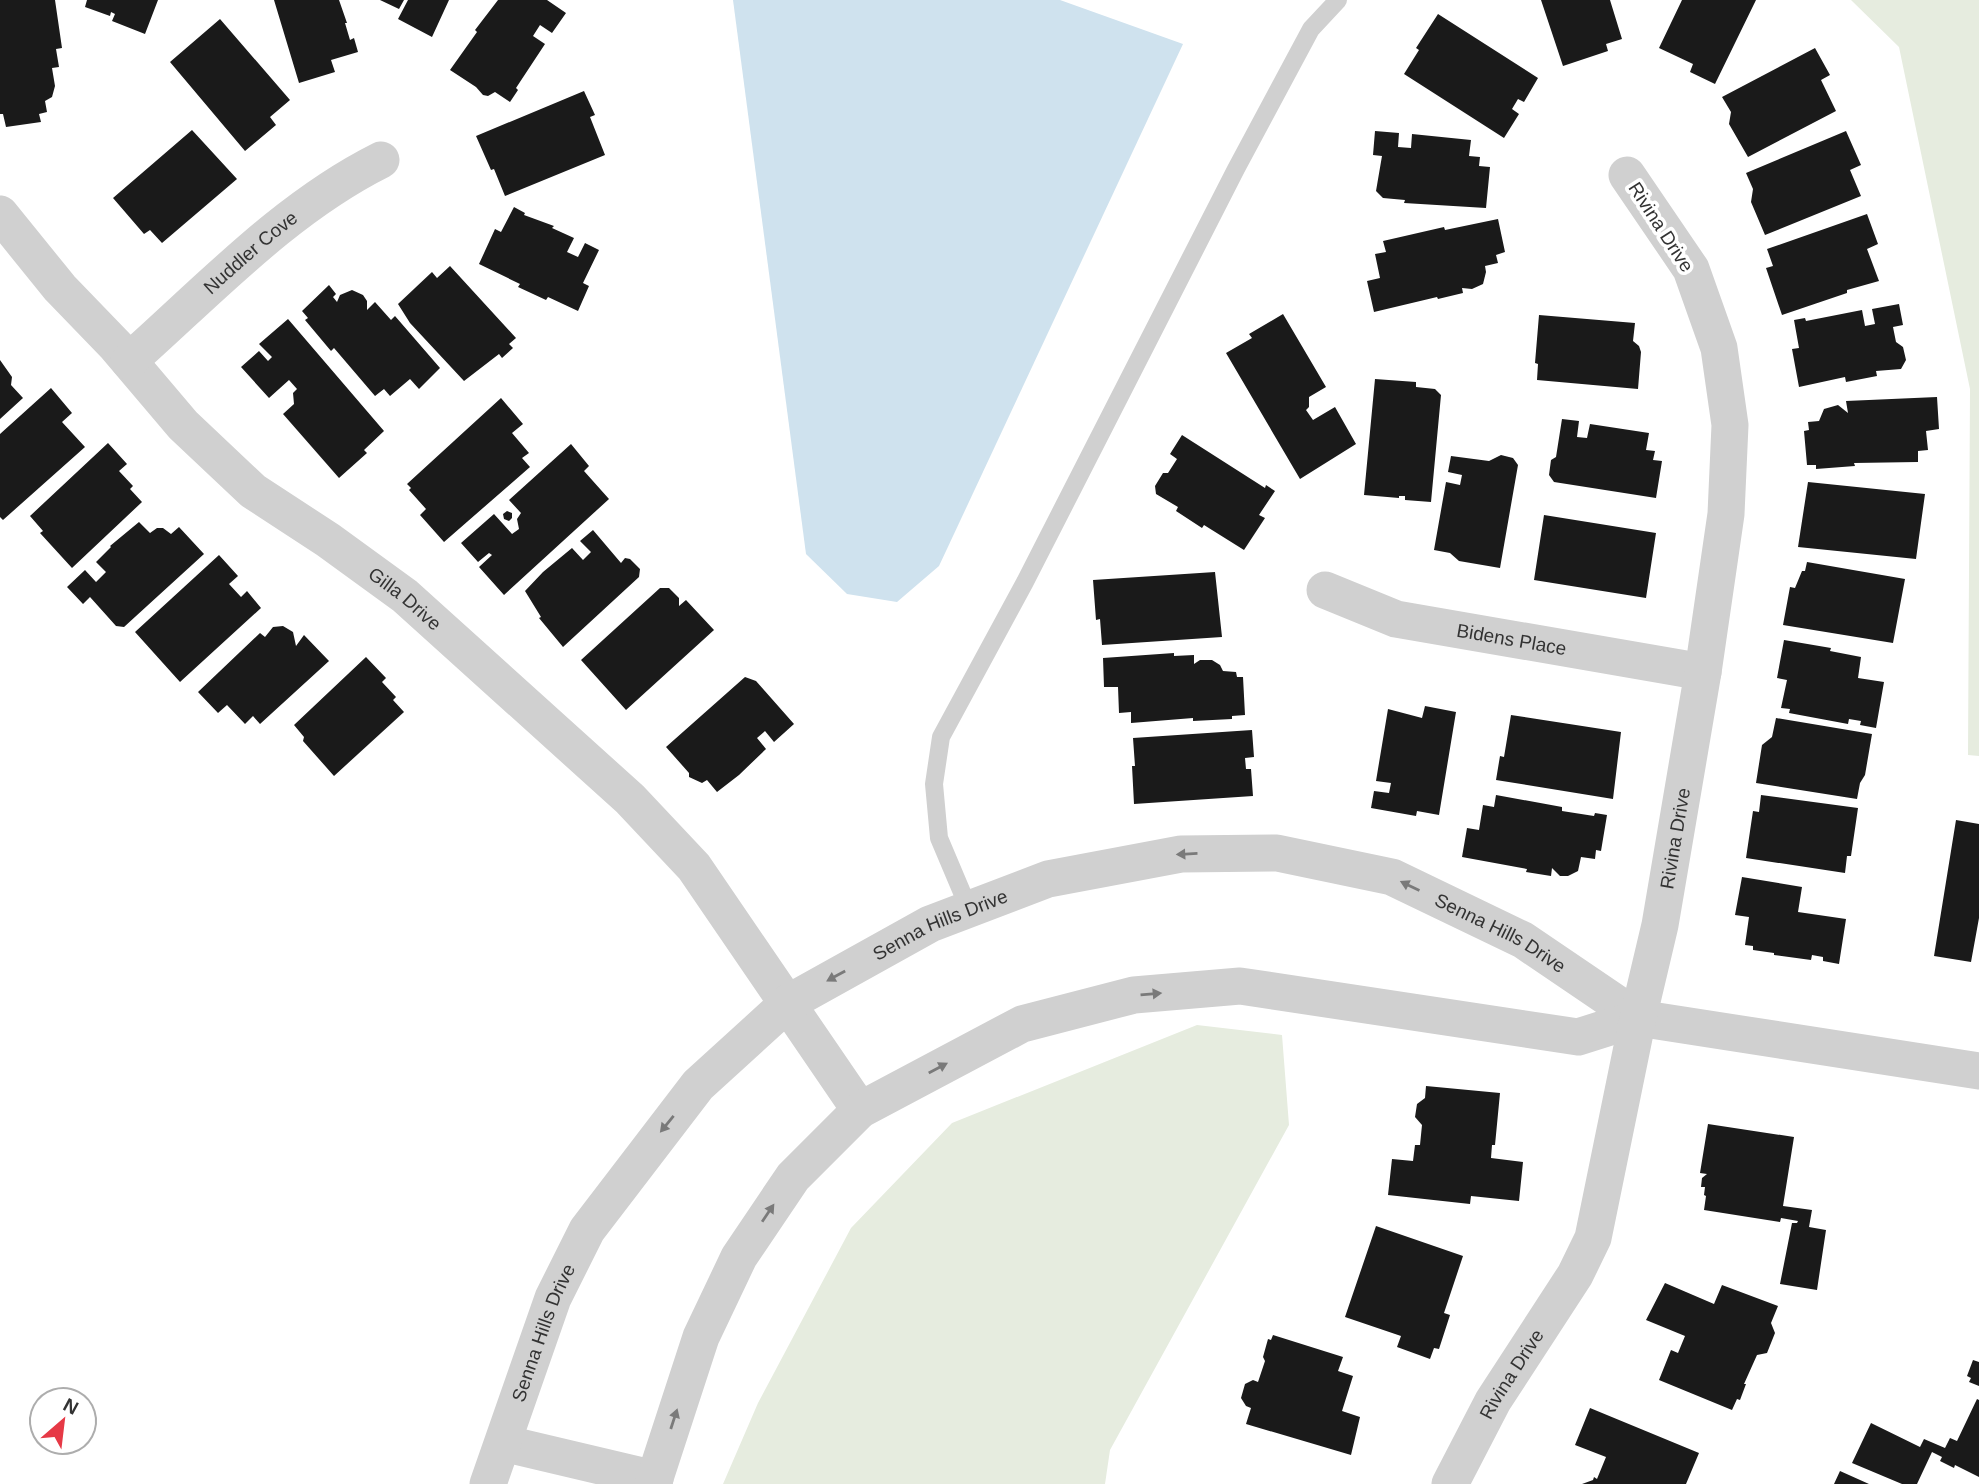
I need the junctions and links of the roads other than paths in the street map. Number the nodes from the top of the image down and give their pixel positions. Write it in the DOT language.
graph roads {
  1 [pos="1338,0"];
  2 [pos="382,160"];
  3 [pos="1627,175"];
  4 [pos="0,214"];
  5 [pos="130,361"];
  6 [pos="1325,590"];
  7 [pos="1703,672"];
  8 [pos="969,909"];
  9 [pos="788,1003"];
  10 [pos="1637,1018"];
  11 [pos="1979,1071"];
  12 [pos="860,1110"];
  13 [pos="503,1443"];
  14 [pos="654,1481"];
  15 [pos="488,1484"];
  16 [pos="1450,1484"];
  1 -- 8 [label="lane"];
  2 -- 5 [label="street, Nuddler Cove"];
  3 -- 7 [label="street, Rivina Drive"];
  4 -- 5 [label="street, Gilla Drive"];
  5 -- 9 [label="street, Gilla Drive"];
  6 -- 7 [label="street, Bidens Place"];
  7 -- 10 [label="street, Rivina Drive"];
  8 -- 9 [label="street, Senna Hills Drive, one-way"];
  10 -- 8 [label="street, Senna Hills Drive, one-way"];
  9 -- 12 [label="street, Gilla Drive"];
  9 -- 13 [label="street, Senna Hills Drive, one-way"];
  10 -- 11 [label="street, Senna Hills Drive"];
  12 -- 10 [label="street, Senna Hills Drive, one-way"];
  10 -- 16 [label="street, Rivina Drive"];
  14 -- 12 [label="street, Senna Hills Drive, one-way"];
  13 -- 14 [label="street"];
  13 -- 15 [label="street, Senna Hills Drive"];
}
